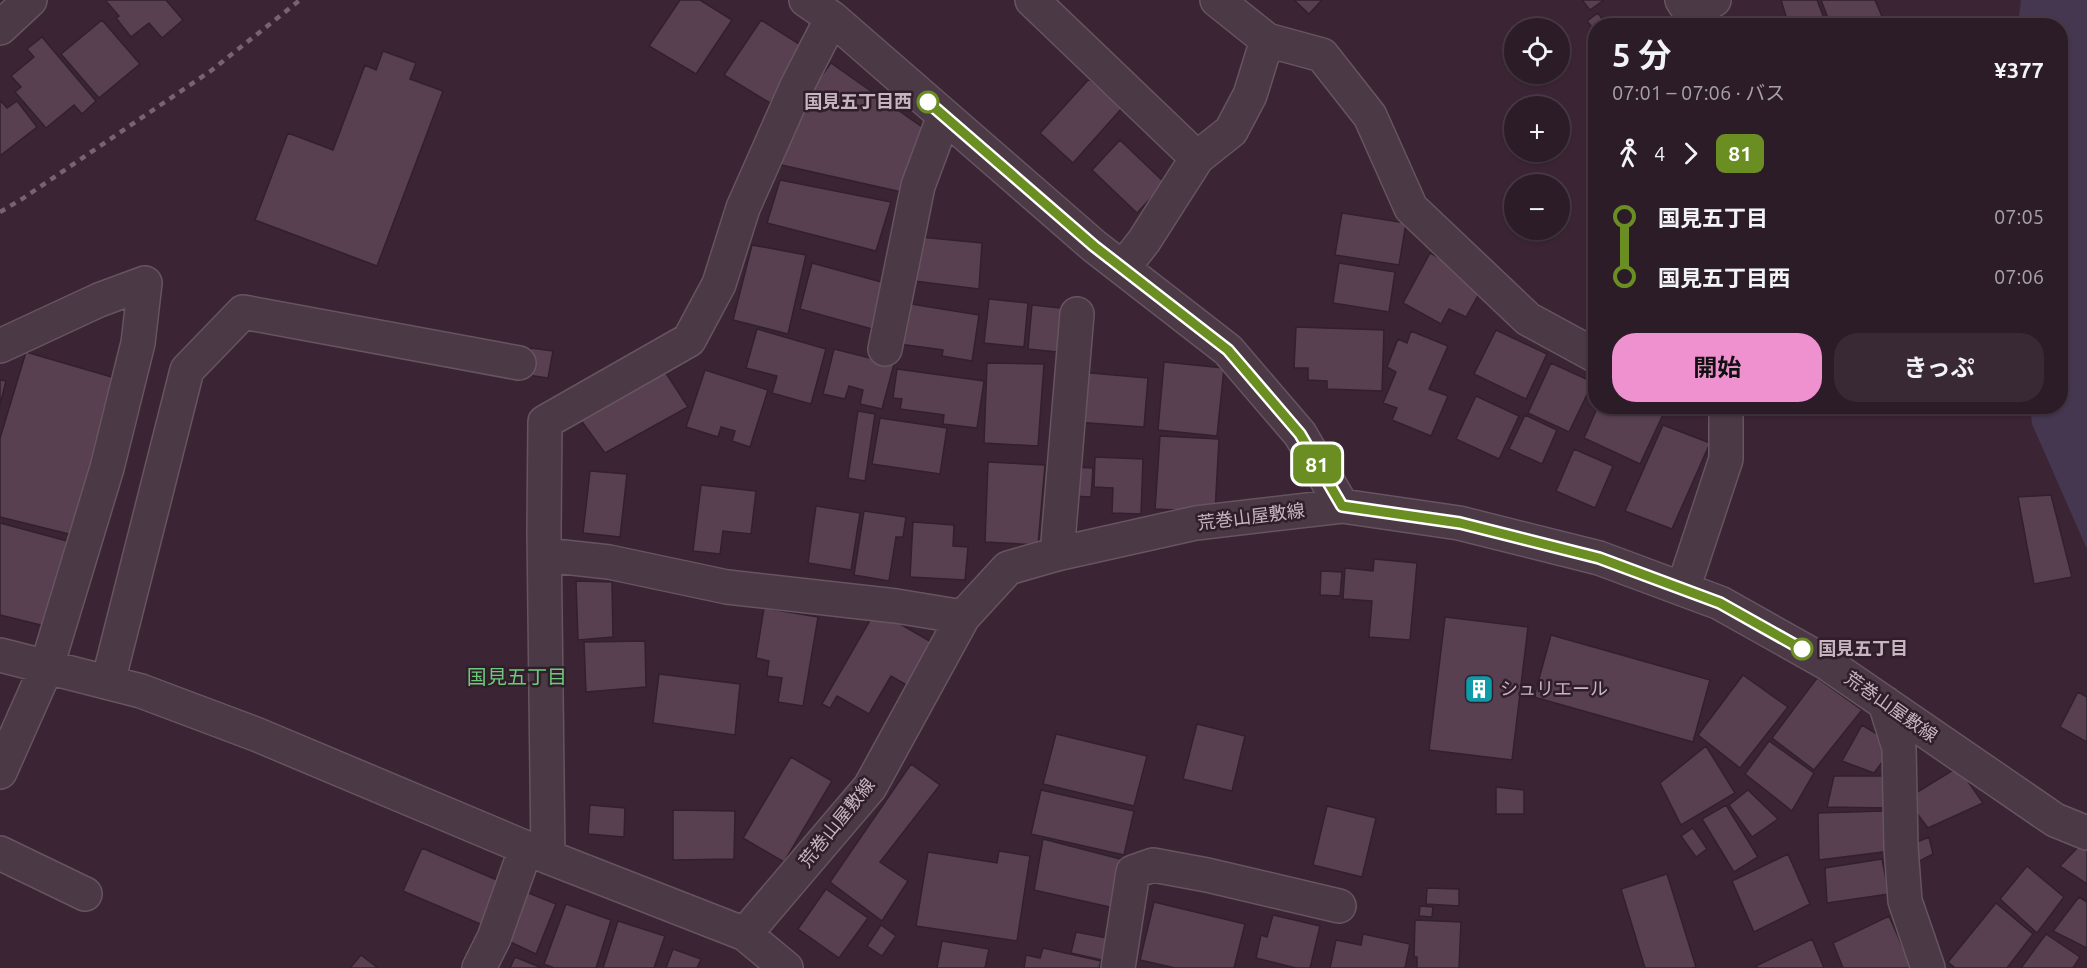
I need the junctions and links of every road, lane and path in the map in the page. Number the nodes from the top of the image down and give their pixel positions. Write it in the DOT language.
graph roads {
  1 [pos="30,0"];
  2 [pos="1032,0"];
  3 [pos="1217,0"];
  4 [pos="819,9"];
  5 [pos="0,28"];
  6 [pos="1267,40"];
  7 [pos="944,116"];
  8 [pos="1197,158"];
  9 [pos="1123,268"];
  10 [pos="1077,314"];
  11 [pos="0,346"];
  12 [pos="885,349"];
  13 [pos="1588,352"];
  14 [pos="519,363"];
  15 [pos="1726,414"];
  16 [pos="1342,506"];
  17 [pos="1057,554"];
  18 [pos="545,555"];
  19 [pos="1683,589"];
  20 [pos="963,617"];
  21 [pos="0,655"];
  22 [pos="46,666"];
  23 [pos="108,682"];
  24 [pos="1885,703"];
  25 [pos="0,772"];
  26 [pos="2087,833"];
  27 [pos="537,852"];
  28 [pos="0,853"];
  29 [pos="85,894"];
  30 [pos="1339,906"];
  31 [pos="745,933"];
  32 [pos="479,968"];
  33 [pos="786,968"];
  34 [pos="1118,968"];
  35 [pos="1928,968"];
  1 -- 5 [label="street"];
  2 -- 8 [label="street"];
  3 -- 6 [label="street"];
  4 -- 7 [label="street"];
  4 -- 18 [label="street"];
  6 -- 8 [label="street"];
  6 -- 13 [label="street"];
  7 -- 9 [label="street"];
  7 -- 12 [label="street"];
  8 -- 9 [label="street"];
  9 -- 16 [label="street"];
  10 -- 17 [label="street"];
  11 -- 22 [label="street"];
  14 -- 23 [label="street"];
  15 -- 19 [label="street"];
  16 -- 17 [label="street, 荒巻山屋敷線"];
  16 -- 19 [label="street, 荒巻山屋敷線"];
  17 -- 20 [label="street, 荒巻山屋敷線"];
  18 -- 20 [label="street"];
  18 -- 27 [label="street"];
  19 -- 24 [label="street, 荒巻山屋敷線"];
  20 -- 31 [label="street, 荒巻山屋敷線"];
  21 -- 22 [label="street"];
  22 -- 23 [label="street"];
  22 -- 25 [label="street"];
  23 -- 27 [label="street"];
  24 -- 26 [label="street, 荒巻山屋敷線"];
  24 -- 35 [label="street"];
  27 -- 31 [label="street"];
  27 -- 32 [label="street"];
  28 -- 29 [label="street"];
  30 -- 34 [label="street"];
  31 -- 33 [label="street"];
}
